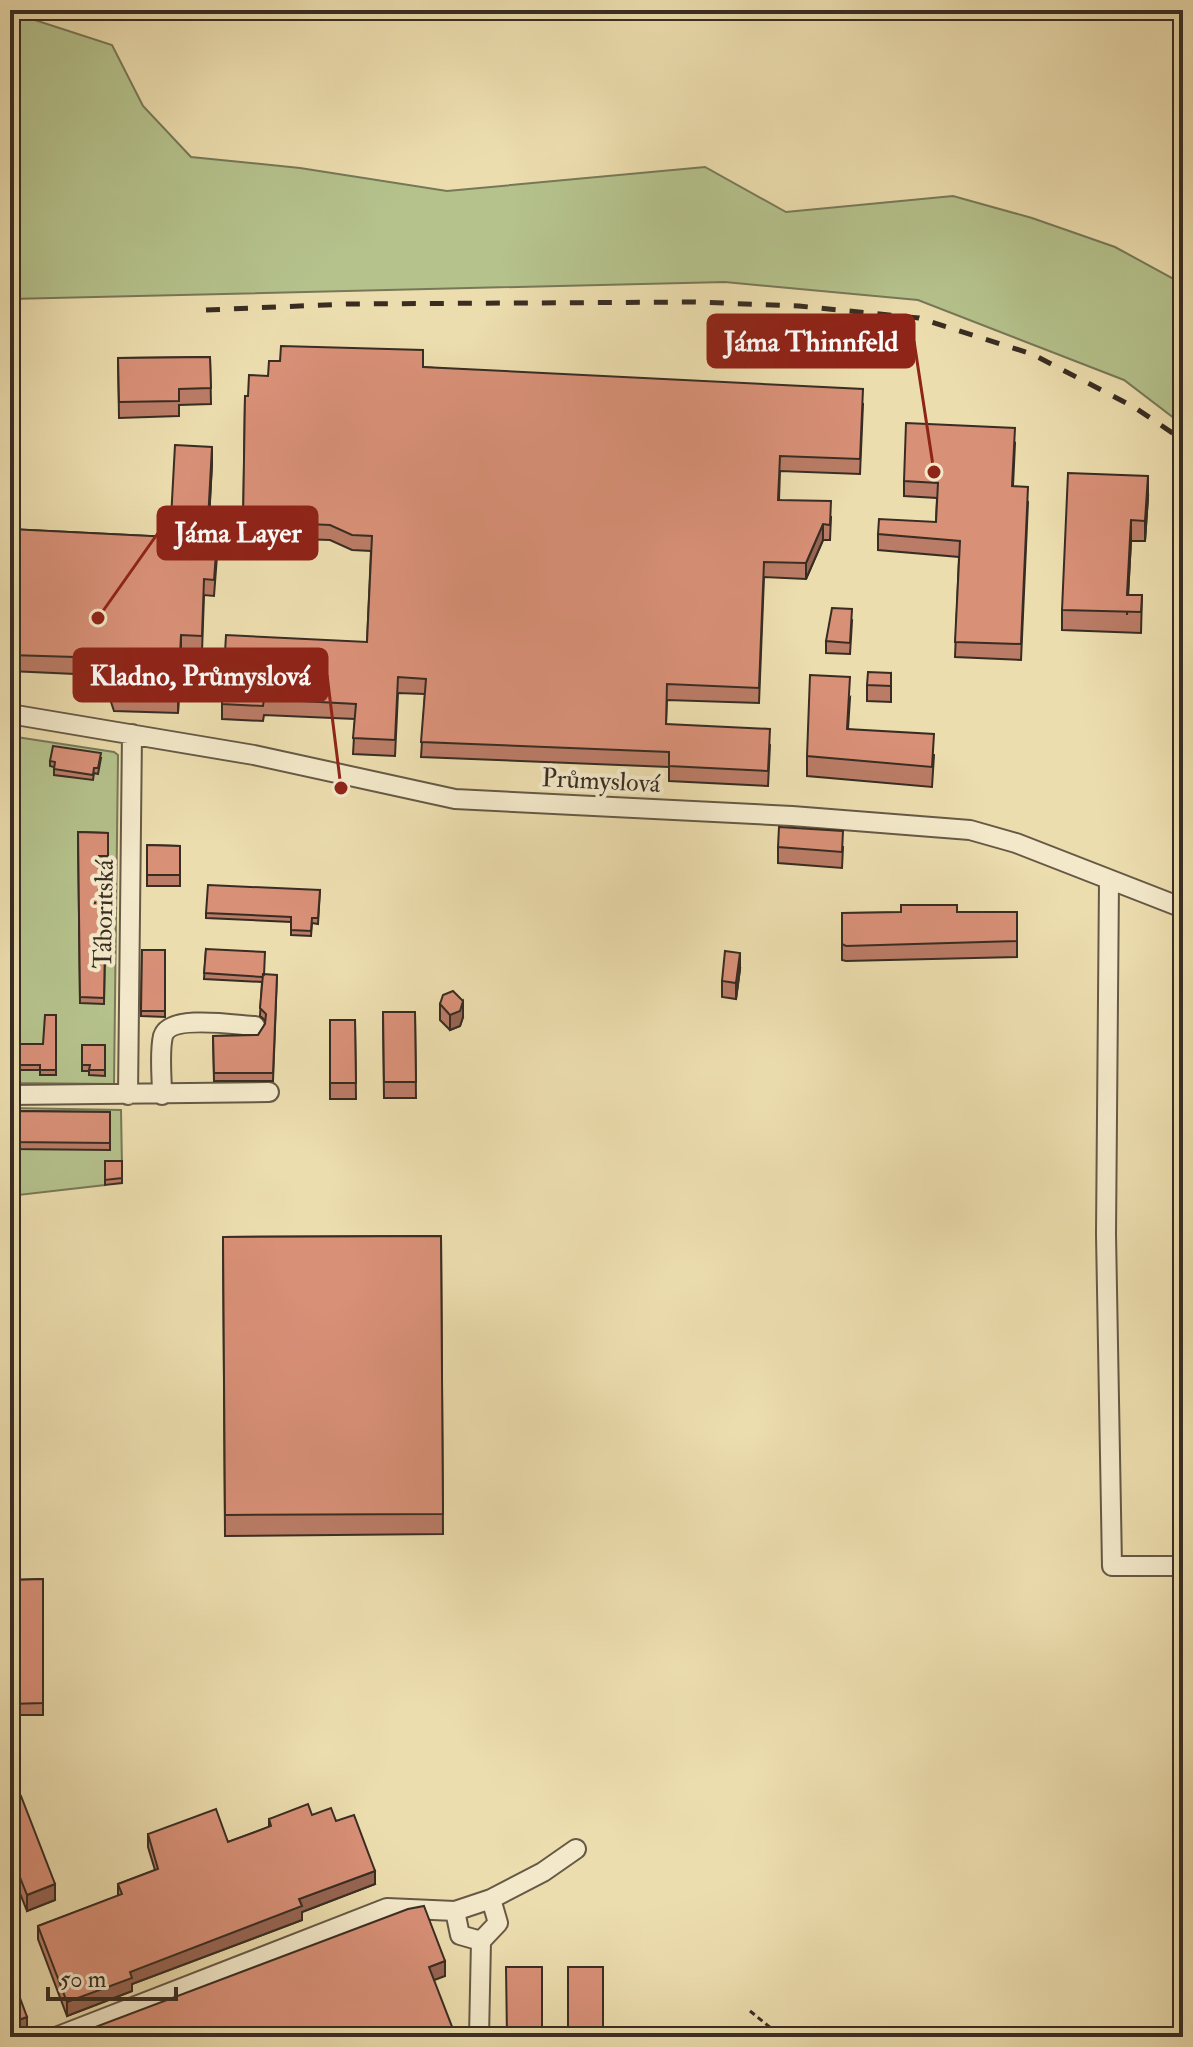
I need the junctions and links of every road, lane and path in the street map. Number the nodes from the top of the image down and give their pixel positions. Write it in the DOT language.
graph roads {
  1 [pos="10,714"];
  2 [pos="132,734"];
  3 [pos="1109,881"];
  4 [pos="1183,908"];
  5 [pos="255,1026"];
  6 [pos="269,1092"];
  7 [pos="10,1095"];
  8 [pos="128,1095"];
  9 [pos="162,1095"];
  10 [pos="1183,1566"];
  11 [pos="576,1849"];
  12 [pos="491,1899"];
  13 [pos="455,1911"];
  14 [pos="481,1941"];
  15 [pos="750,2011"];
  16 [pos="56,2037"];
  17 [pos="479,2037"];
  18 [pos="782,2037"];
  1 -- 2 [label="street, Průmyslová"];
  2 -- 3 [label="street, Průmyslová"];
  2 -- 8 [label="street, Táboritská"];
  3 -- 4 [label="street, Průmyslová"];
  3 -- 10 [label="street"];
  5 -- 9 [label="street"];
  6 -- 9 [label="street"];
  7 -- 8 [label="street"];
  8 -- 9 [label="street"];
  11 -- 12 [label="street"];
  12 -- 13 [label="street"];
  12 -- 14 [label="street"];
  13 -- 14 [label="street"];
  13 -- 16 [label="street"];
  14 -- 17 [label="street"];
  15 -- 18 [label="path"];
}
